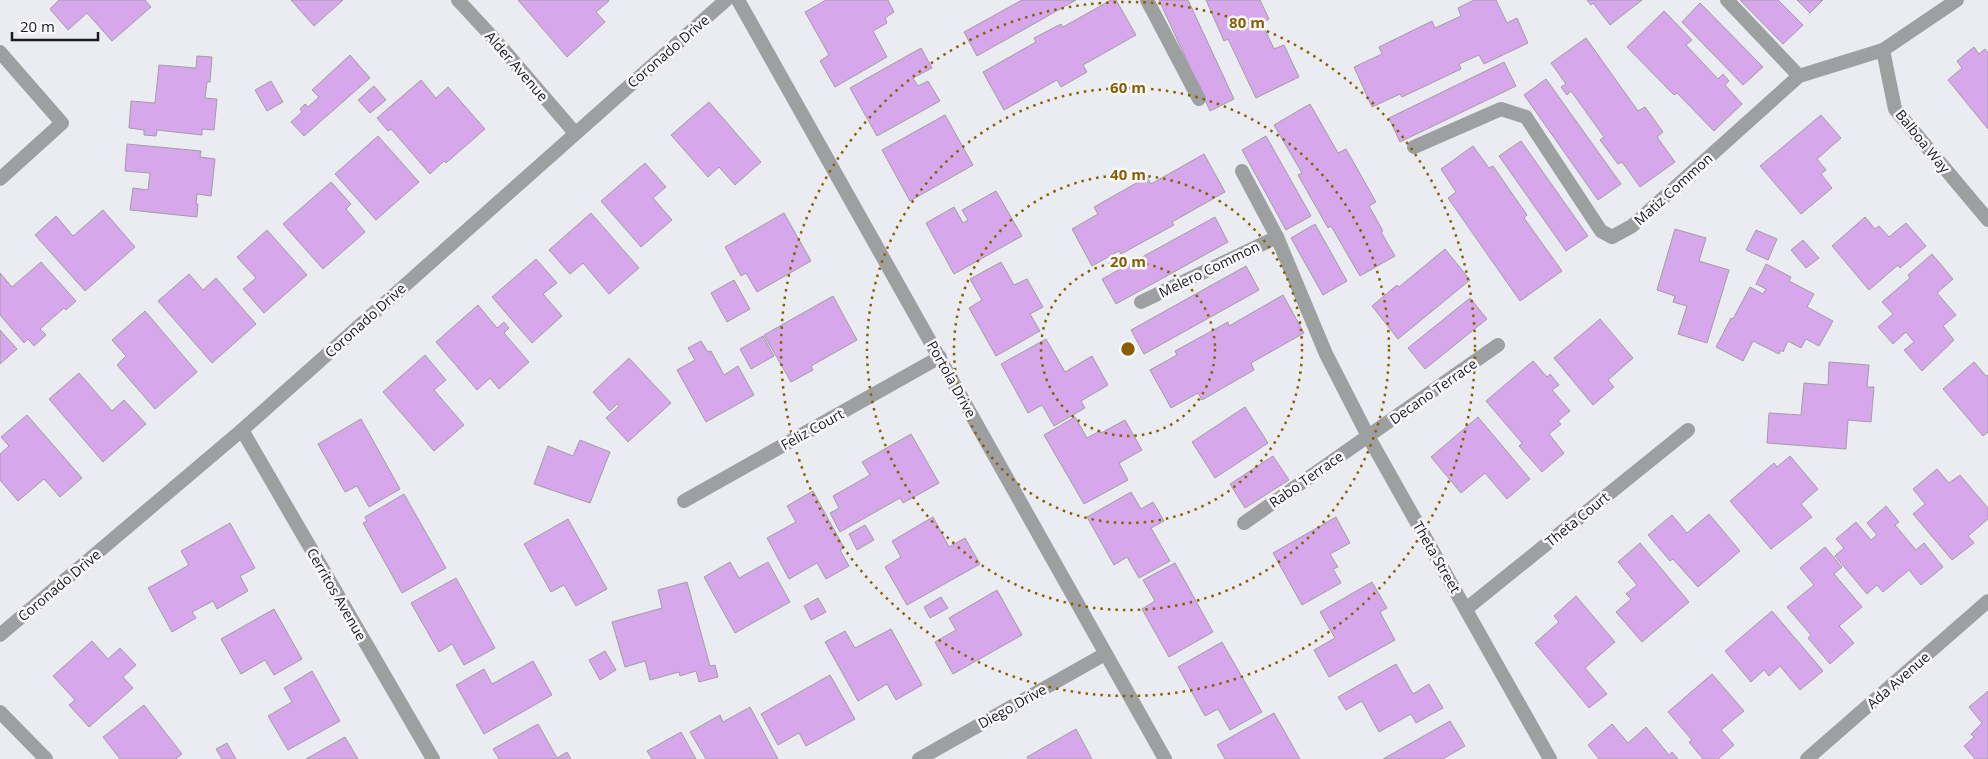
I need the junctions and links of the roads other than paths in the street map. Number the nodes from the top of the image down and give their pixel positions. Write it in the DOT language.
graph roads {
  1 [pos="458,0"];
  2 [pos="726,0"];
  3 [pos="738,0"];
  4 [pos="1147,0"];
  5 [pos="1727,0"];
  6 [pos="1957,0"];
  7 [pos="1883,50"];
  8 [pos="0,52"];
  9 [pos="1799,76"];
  10 [pos="1199,99"];
  11 [pos="574,133"];
  12 [pos="1414,146"];
  13 [pos="1242,171"];
  14 [pos="0,179"];
  15 [pos="1988,220"];
  16 [pos="1277,236"];
  17 [pos="1140,302"];
  18 [pos="1498,345"];
  19 [pos="1326,354"];
  20 [pos="940,357"];
  21 [pos="242,430"];
  22 [pos="1688,430"];
  23 [pos="1368,436"];
  24 [pos="684,501"];
  25 [pos="1244,523"];
  26 [pos="1988,601"];
  27 [pos="1466,608"];
  28 [pos="0,635"];
  29 [pos="1105,654"];
  30 [pos="0,712"];
  31 [pos="46,759"];
  32 [pos="433,759"];
  33 [pos="919,759"];
  34 [pos="1165,759"];
  35 [pos="1550,759"];
  36 [pos="1807,759"];
  1 -- 11 [label="street, Alder Avenue"];
  2 -- 11 [label="street, Coronado Drive"];
  3 -- 20 [label="street, Portola Drive"];
  4 -- 10 [label="street"];
  5 -- 9 [label="street"];
  6 -- 7 [label="street"];
  7 -- 9 [label="street, Matiz Common"];
  7 -- 15 [label="street, Balboa Way"];
  8 -- 14 [label="street"];
  9 -- 12 [label="street, Matiz Common"];
  11 -- 21 [label="street, Coronado Drive"];
  13 -- 16 [label="street, Melero Common"];
  16 -- 17 [label="street, Melero Common"];
  16 -- 19 [label="street, Melero Common"];
  18 -- 23 [label="street, Decano Terrace"];
  19 -- 23 [label="street, Theta Street"];
  20 -- 24 [label="street, Feliz Court"];
  20 -- 29 [label="street, Portola Drive"];
  21 -- 28 [label="street, Coronado Drive"];
  21 -- 32 [label="street, Cerritos Avenue"];
  22 -- 27 [label="street, Theta Court"];
  23 -- 25 [label="street, Rabo Terrace"];
  23 -- 27 [label="street, Theta Street"];
  26 -- 36 [label="street, Ada Avenue"];
  27 -- 35 [label="street, Theta Street"];
  29 -- 33 [label="street, Diego Drive"];
  29 -- 34 [label="street, Portola Drive"];
  30 -- 31 [label="street"];
}
